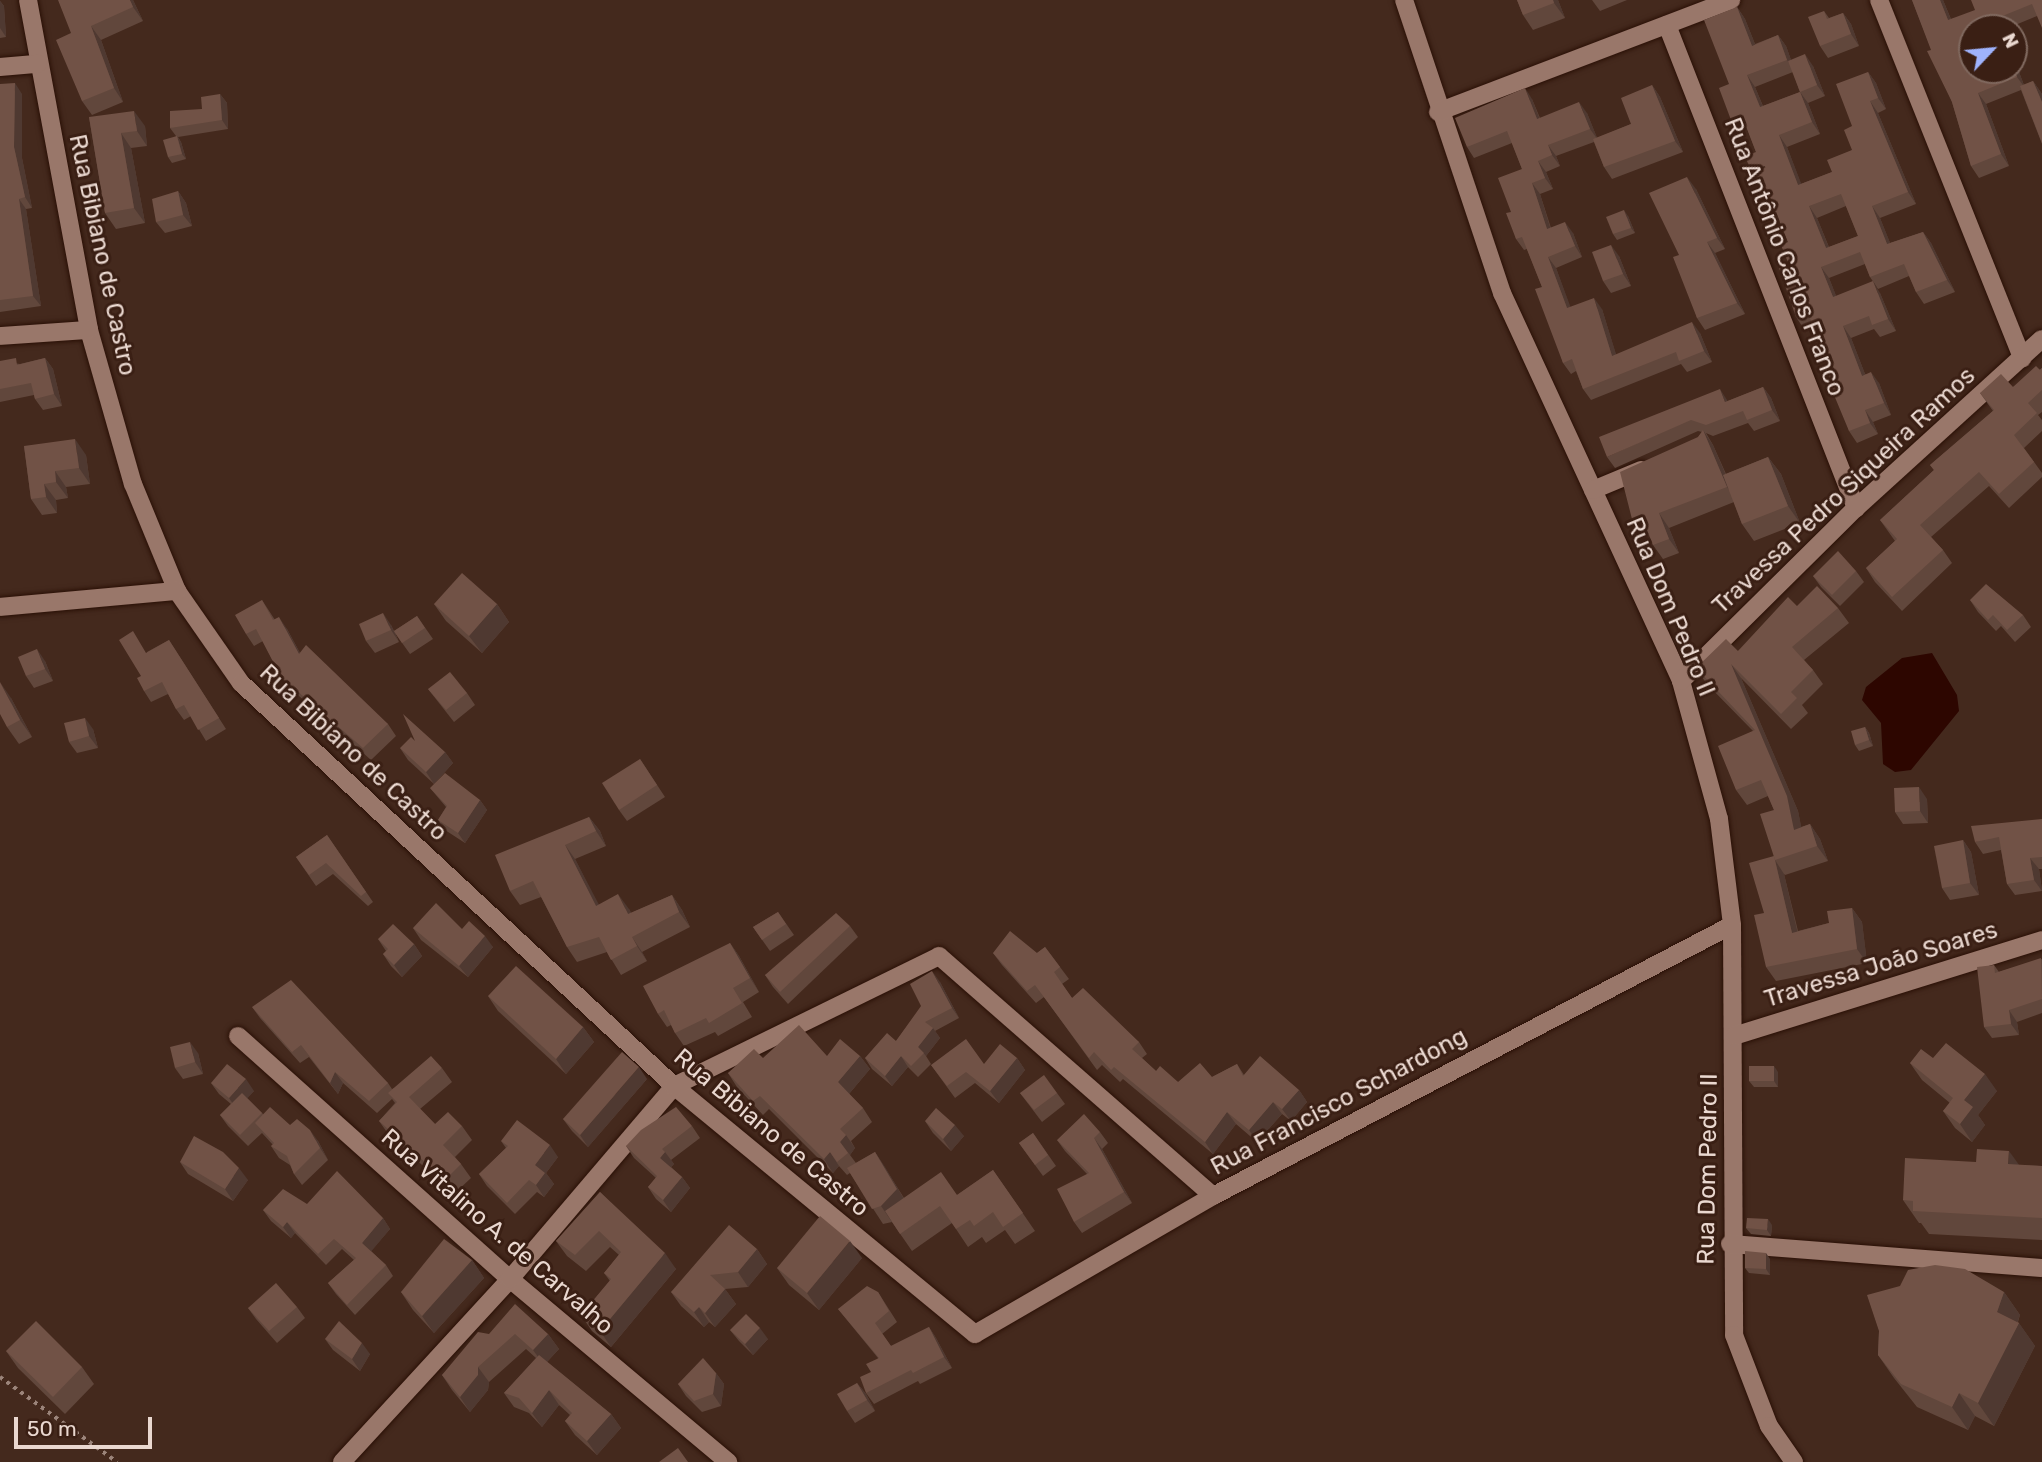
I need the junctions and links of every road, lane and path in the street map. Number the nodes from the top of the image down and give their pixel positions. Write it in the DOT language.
graph roads {
  1 [pos="29,0"];
  2 [pos="1404,0"];
  3 [pos="1731,0"];
  4 [pos="1879,0"];
  5 [pos="1667,24"];
  6 [pos="38,64"];
  7 [pos="0,67"];
  8 [pos="1438,112"];
  9 [pos="89,330"];
  10 [pos="0,336"];
  11 [pos="2042,339"];
  12 [pos="2022,358"];
  13 [pos="1657,462"];
  14 [pos="1593,489"];
  15 [pos="1856,508"];
  16 [pos="177,591"];
  17 [pos="0,607"];
  18 [pos="1681,681"];
  19 [pos="1732,925"];
  20 [pos="2042,940"];
  21 [pos="238,1036"];
  22 [pos="1734,1036"];
  23 [pos="674,1086"];
  24 [pos="1213,1196"];
  25 [pos="1730,1244"];
  26 [pos="2042,1268"];
  27 [pos="510,1279"];
  28 [pos="975,1334"];
  29 [pos="0,1377"];
  30 [pos="117,1462"];
  31 [pos="342,1462"];
  32 [pos="727,1462"];
  33 [pos="1794,1462"];
  1 -- 6 [label="street, Rua Bibiano de Castro"];
  2 -- 8 [label="street, Rua Dom Pedro II"];
  3 -- 5 [label="street"];
  4 -- 12 [label="street"];
  5 -- 8 [label="street"];
  5 -- 15 [label="street, Rua Antônio Carlos Franco"];
  6 -- 7 [label="street"];
  6 -- 9 [label="street, Rua Bibiano de Castro"];
  8 -- 14 [label="street, Rua Dom Pedro II"];
  9 -- 10 [label="street"];
  9 -- 16 [label="street, Rua Bibiano de Castro"];
  11 -- 12 [label="street, Travessa Pedro Siqueira Ramos"];
  12 -- 15 [label="street, Travessa Pedro Siqueira Ramos"];
  13 -- 14 [label="street"];
  14 -- 18 [label="street, Rua Dom Pedro II"];
  15 -- 18 [label="street, Travessa Pedro Siqueira Ramos"];
  16 -- 17 [label="street"];
  16 -- 23 [label="street, Rua Bibiano de Castro"];
  18 -- 19 [label="street, Rua Dom Pedro II"];
  19 -- 22 [label="street, Rua Dom Pedro II"];
  19 -- 24 [label="street, Rua Francisco Schardong"];
  20 -- 22 [label="street, Travessa João Soares"];
  21 -- 27 [label="street, Rua Vitalino A. de Carvalho"];
  22 -- 25 [label="street, Rua Dom Pedro II"];
  23 -- 24 [label="street"];
  23 -- 27 [label="street"];
  23 -- 28 [label="street, Rua Bibiano de Castro"];
  24 -- 28 [label="street, Rua Francisco Schardong"];
  25 -- 26 [label="street"];
  25 -- 33 [label="street, Rua Dom Pedro II"];
  27 -- 31 [label="street"];
  27 -- 32 [label="street, Rua Vitalino A. de Carvalho"];
  29 -- 30 [label="path"];
}
